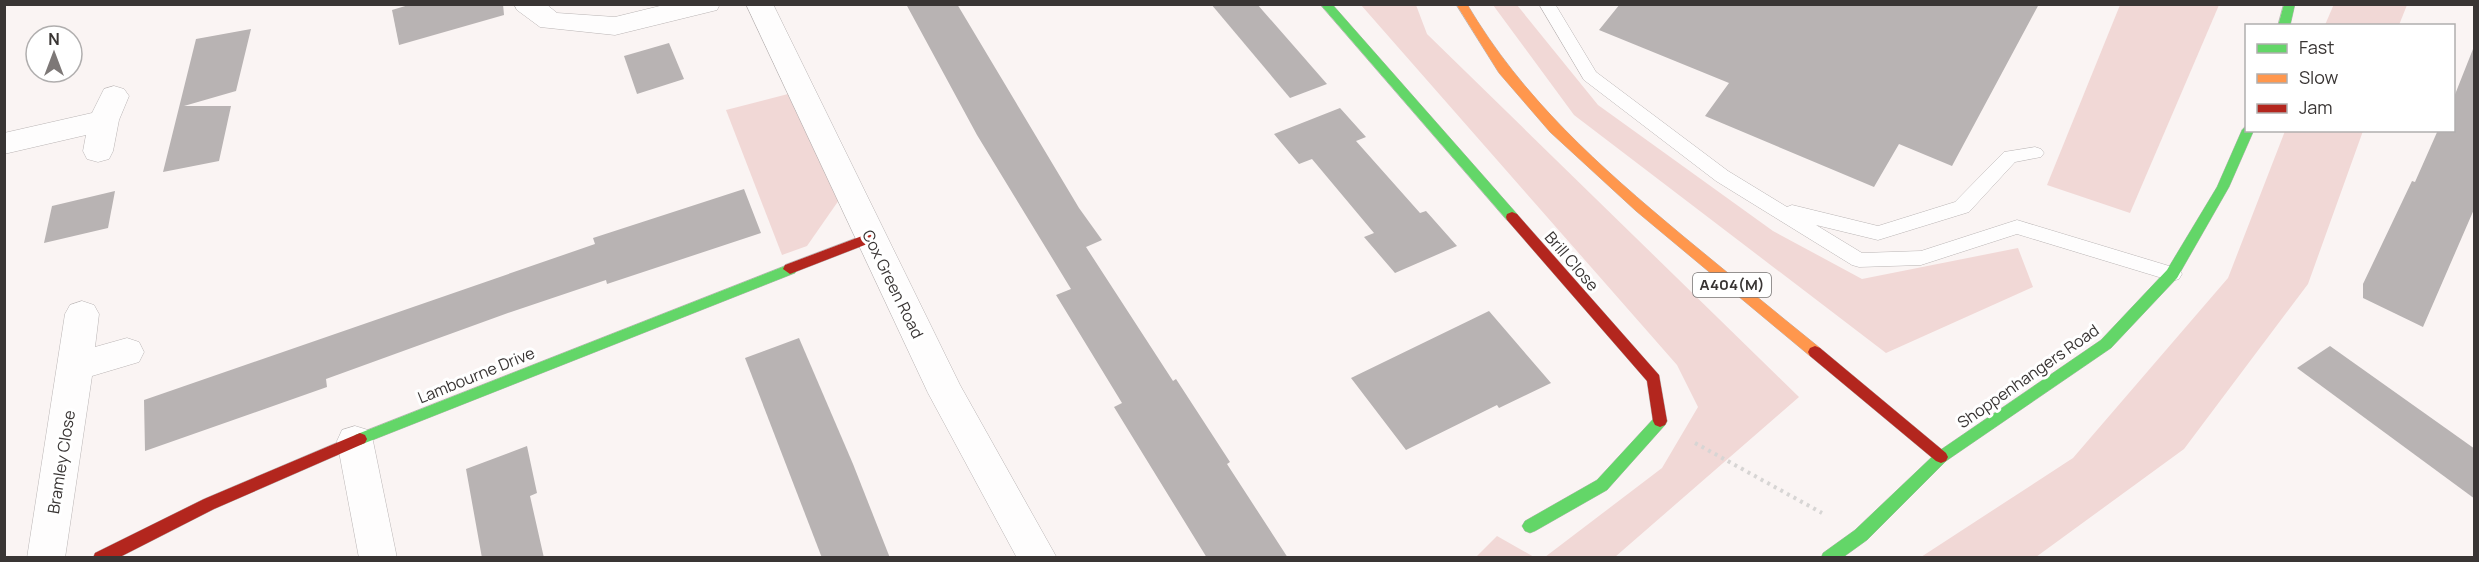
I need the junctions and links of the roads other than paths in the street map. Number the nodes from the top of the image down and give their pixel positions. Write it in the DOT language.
graph roads {
  1 [pos="527,4"];
  2 [pos="707,4"];
  3 [pos="759,4"];
  4 [pos="1325,4"];
  5 [pos="1461,4"];
  6 [pos="1547,4"];
  7 [pos="2290,4"];
  8 [pos="2285,24"];
  9 [pos="2247,132"];
  10 [pos="4,144"];
  11 [pos="98,151"];
  12 [pos="2035,153"];
  13 [pos="1772,207"];
  14 [pos="870,238"];
  15 [pos="2172,274"];
  16 [pos="82,314"];
  17 [pos="128,352"];
  18 [pos="76,367"];
  19 [pos="355,441"];
  20 [pos="1941,457"];
  21 [pos="1530,526"];
  22 [pos="46,558"];
  23 [pos="101,558"];
  24 [pos="378,558"];
  25 [pos="1038,558"];
  26 [pos="1829,558"];
  1 -- 2 [label="street"];
  3 -- 14 [label="street, Cox Green Road"];
  4 -- 21 [label="main road, Brill Close"];
  5 -- 20 [label="main road, A404(M)"];
  6 -- 13 [label="lane"];
  7 -- 8 [label="main road"];
  9 -- 15 [label="main road, Shoppenhangers Road"];
  10 -- 11 [label="street"];
  12 -- 13 [label="lane"];
  13 -- 15 [label="lane"];
  14 -- 19 [label="main road, Lambourne Drive"];
  14 -- 25 [label="street, Cox Green Road"];
  15 -- 20 [label="main road, Shoppenhangers Road"];
  16 -- 18 [label="street, Bramley Close"];
  17 -- 18 [label="street"];
  18 -- 22 [label="street, Bramley Close"];
  19 -- 23 [label="main road, Lambourne Drive"];
  19 -- 24 [label="street"];
  20 -- 26 [label="main road, Shoppenhangers Road"];
}
